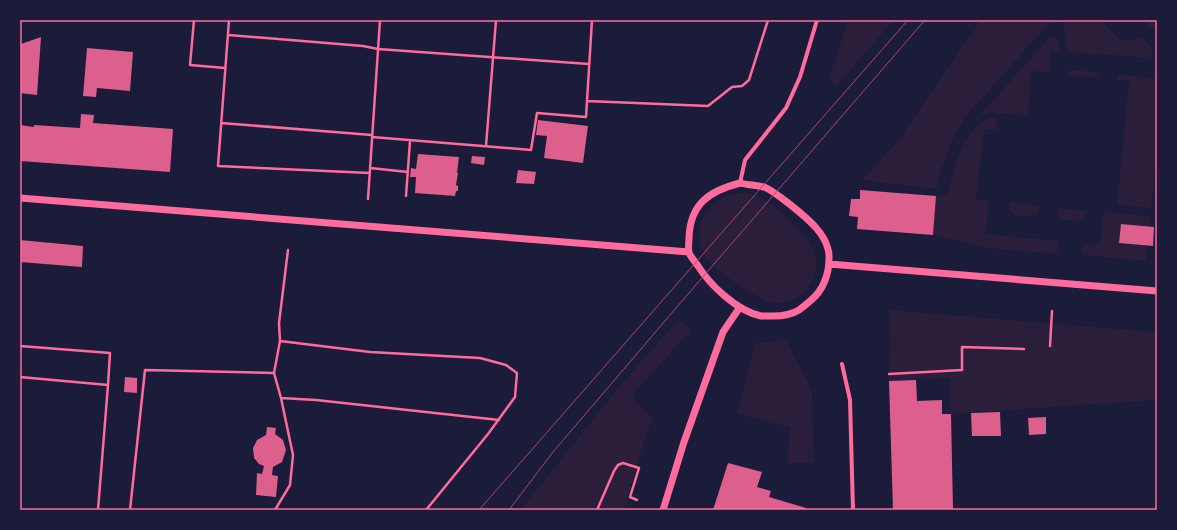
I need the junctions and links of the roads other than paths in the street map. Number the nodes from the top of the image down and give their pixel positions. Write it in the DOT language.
graph roads {
  1 [pos="817,20"];
  2 [pos="740,184"];
  3 [pos="20,198"];
  4 [pos="689,252"];
  5 [pos="829,264"];
  6 [pos="1157,291"];
  7 [pos="740,307"];
  8 [pos="842,364"];
  9 [pos="663,510"];
  10 [pos="852,510"];
  1 -- 2 [label="street"];
  2 -- 4 [label="street"];
  2 -- 5 [label="street"];
  3 -- 4 [label="street"];
  4 -- 7 [label="street"];
  5 -- 6 [label="street"];
  5 -- 7 [label="street"];
  7 -- 9 [label="street"];
  8 -- 10 [label="street"];
}
